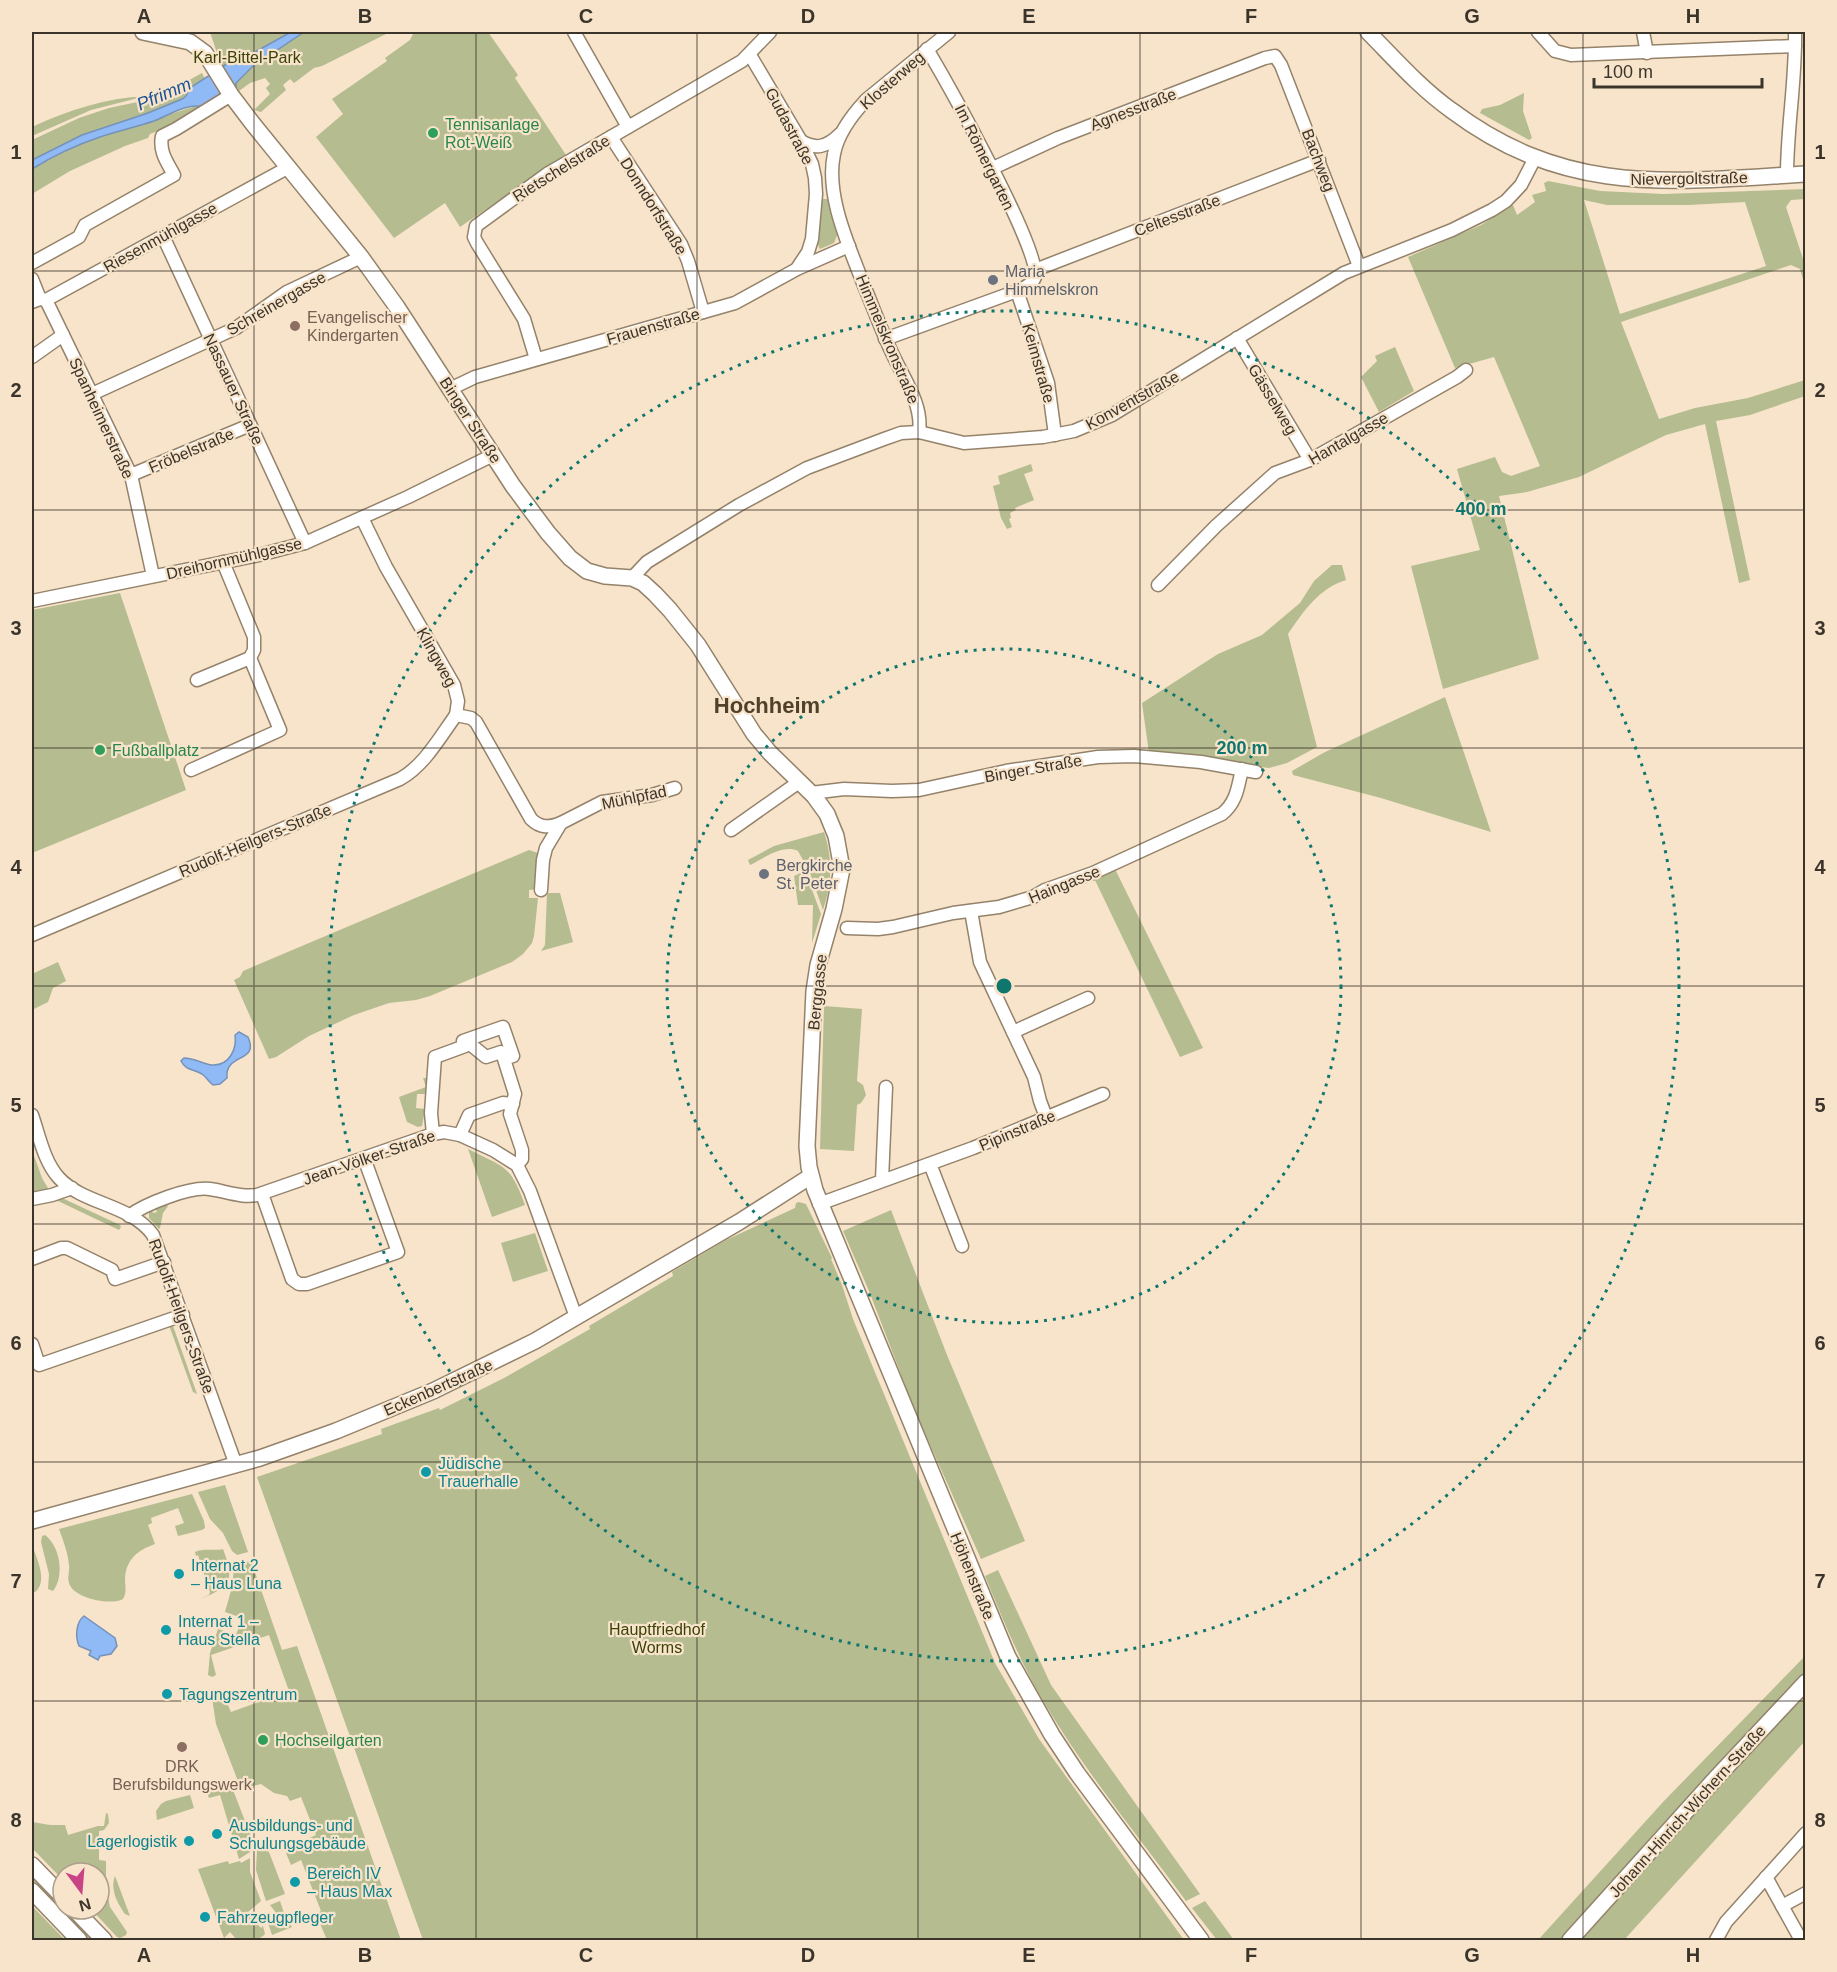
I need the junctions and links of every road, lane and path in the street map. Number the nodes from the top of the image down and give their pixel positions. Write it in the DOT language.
graph roads {
  1 [pos="143,32"];
  2 [pos="574,32"];
  3 [pos="770,32"];
  4 [pos="949,32"];
  5 [pos="1368,32"];
  6 [pos="1538,32"];
  7 [pos="1643,32"];
  8 [pos="1795,32"];
  9 [pos="191,37"];
  10 [pos="1795,46"];
  11 [pos="927,49"];
  12 [pos="1647,53"];
  13 [pos="750,55"];
  14 [pos="1275,56"];
  15 [pos="231,94"];
  16 [pos="628,127"];
  17 [pos="841,134"];
  18 [pos="610,137"];
  19 [pos="801,141"];
  20 [pos="1535,158"];
  21 [pos="1319,160"];
  22 [pos="289,167"];
  23 [pos="993,168"];
  24 [pos="1806,174"];
  25 [pos="1787,175"];
  26 [pos="162,236"];
  27 [pos="849,246"];
  28 [pos="361,257"];
  29 [pos="32,263"];
  30 [pos="1359,266"];
  31 [pos="797,268"];
  32 [pos="1035,270"];
  33 [pos="32,279"];
  34 [pos="1017,291"];
  35 [pos="39,300"];
  36 [pos="703,312"];
  37 [pos="63,335"];
  38 [pos="1237,338"];
  39 [pos="210,339"];
  40 [pos="885,339"];
  41 [pos="32,357"];
  42 [pos="536,359"];
  43 [pos="1466,370"];
  44 [pos="450,389"];
  45 [pos="93,394"];
  46 [pos="250,425"];
  47 [pos="919,432"];
  48 [pos="1055,435"];
  49 [pos="493,455"];
  50 [pos="1310,460"];
  51 [pos="131,475"];
  52 [pos="362,518"];
  53 [pos="305,543"];
  54 [pos="223,562"];
  55 [pos="153,576"];
  56 [pos="632,578"];
  57 [pos="1158,585"];
  58 [pos="32,601"];
  59 [pos="250,658"];
  60 [pos="197,680"];
  61 [pos="456,715"];
  62 [pos="1242,769"];
  63 [pos="191,770"];
  64 [pos="1257,772"];
  65 [pos="799,782"];
  66 [pos="675,788"];
  67 [pos="811,793"];
  68 [pos="561,823"];
  69 [pos="731,830"];
  70 [pos="541,890"];
  71 [pos="971,911"];
  72 [pos="847,928"];
  73 [pos="32,935"];
  74 [pos="1088,998"];
  75 [pos="1013,1032"];
  76 [pos="468,1045"];
  77 [pos="502,1056"];
  78 [pos="886,1087"];
  79 [pos="1103,1094"];
  80 [pos="513,1104"];
  81 [pos="32,1115"];
  82 [pos="1046,1117"];
  83 [pos="433,1134"];
  84 [pos="460,1135"];
  85 [pos="364,1158"];
  86 [pos="930,1164"];
  87 [pos="517,1165"];
  88 [pos="811,1176"];
  89 [pos="882,1180"];
  90 [pos="72,1188"];
  91 [pos="262,1194"];
  92 [pos="32,1198"];
  93 [pos="819,1204"];
  94 [pos="129,1216"];
  95 [pos="962,1246"];
  96 [pos="32,1259"];
  97 [pos="164,1262"];
  98 [pos="183,1315"];
  99 [pos="576,1317"];
  100 [pos="32,1344"];
  101 [pos="236,1465"];
  102 [pos="32,1521"];
  103 [pos="1806,1682"];
  104 [pos="1806,1833"];
  105 [pos="32,1865"];
  106 [pos="1766,1877"];
  107 [pos="51,1885"];
  108 [pos="32,1891"];
  109 [pos="1806,1893"];
  110 [pos="1782,1906"];
  111 [pos="85,1921"];
  112 [pos="79,1941"];
  113 [pos="104,1941"];
  114 [pos="1201,1941"];
  115 [pos="1570,1941"];
  116 [pos="1716,1941"];
  117 [pos="1801,1941"];
  1 -- 9 [label="street"];
  2 -- 16 [label="street"];
  3 -- 13 [label="street, Rietschelstraße"];
  4 -- 11 [label="street, Klosterweg"];
  5 -- 20 [label="street, Nievergoltstraße"];
  6 -- 12 [label="street"];
  7 -- 12 [label="street"];
  8 -- 10 [label="street"];
  9 -- 15 [label="street, Binger Straße"];
  10 -- 12 [label="street"];
  10 -- 25 [label="street"];
  11 -- 17 [label="street, Klosterweg"];
  11 -- 23 [label="street, Im Römergarten"];
  13 -- 16 [label="street, Rietschelstraße"];
  13 -- 19 [label="street, Gudastraße"];
  14 -- 21 [label="street, Bachweg"];
  14 -- 23 [label="street, Agnesstraße"];
  15 -- 22 [label="street, Binger Straße"];
  15 -- 29 [label="street"];
  16 -- 18 [label="street, Rietschelstraße"];
  17 -- 19 [label="street, Klosterweg"];
  17 -- 27 [label="street, Klosterweg"];
  18 -- 36 [label="street, Donndorfstraße"];
  18 -- 42 [label="street, Rietschelstraße"];
  19 -- 31 [label="street, Gudastraße"];
  20 -- 25 [label="street, Nievergoltstraße"];
  20 -- 30 [label="street, Konventstraße"];
  21 -- 30 [label="street, Bachweg"];
  21 -- 32 [label="street, Celtesstraße"];
  22 -- 26 [label="street, Riesenmühlgasse"];
  22 -- 28 [label="street, Binger Straße"];
  23 -- 32 [label="street, Im Römergarten"];
  24 -- 25 [label="street, Nievergoltstraße"];
  26 -- 35 [label="street, Riesenmühlgasse"];
  26 -- 39 [label="street, Nassauer Straße"];
  27 -- 31 [label="street, Frauenstraße"];
  27 -- 40 [label="street, Himmelskronstraße"];
  28 -- 39 [label="street, Schreinergasse"];
  28 -- 44 [label="street, Binger Straße"];
  30 -- 38 [label="street, Konventstraße"];
  31 -- 36 [label="street, Frauenstraße"];
  32 -- 34 [label="street"];
  33 -- 35 [label="street, Spanheimerstraße"];
  34 -- 40 [label="street"];
  34 -- 48 [label="street, Keimstraße"];
  35 -- 37 [label="street, Spanheimerstraße"];
  36 -- 42 [label="street, Frauenstraße"];
  37 -- 41 [label="street"];
  37 -- 45 [label="street, Spanheimerstraße"];
  38 -- 48 [label="street, Konventstraße"];
  38 -- 50 [label="street, Gässelweg"];
  39 -- 45 [label="street, Schreinergasse"];
  39 -- 46 [label="street, Nassauer Straße"];
  40 -- 47 [label="street, Himmelskronstraße"];
  42 -- 44 [label="street, Frauenstraße"];
  43 -- 50 [label="street, Hantalgasse"];
  44 -- 49 [label="street, Binger Straße"];
  45 -- 51 [label="street, Spanheimerstraße"];
  46 -- 51 [label="street, Fröbelstraße"];
  46 -- 53 [label="street, Nassauer Straße"];
  47 -- 48 [label="street, Konventstraße"];
  47 -- 56 [label="street, Konventstraße"];
  49 -- 52 [label="street, Dreihornmühlgasse"];
  49 -- 56 [label="street, Binger Straße"];
  50 -- 57 [label="street, Hantalgasse"];
  51 -- 55 [label="street, Spanheimerstraße"];
  52 -- 53 [label="street, Dreihornmühlgasse"];
  52 -- 61 [label="street, Klingweg"];
  53 -- 54 [label="street, Dreihornmühlgasse"];
  54 -- 55 [label="street, Dreihornmühlgasse"];
  54 -- 59 [label="street"];
  55 -- 58 [label="street, Dreihornmühlgasse"];
  56 -- 65 [label="street, Berggasse"];
  59 -- 60 [label="street"];
  59 -- 63 [label="street"];
  61 -- 68 [label="street"];
  61 -- 73 [label="street, Rudolf-Heilgers-Straße"];
  62 -- 64 [label="street, Binger Straße"];
  62 -- 67 [label="street, Binger Straße"];
  62 -- 71 [label="street, Haingasse"];
  65 -- 67 [label="street, Berggasse"];
  65 -- 69 [label="street"];
  66 -- 68 [label="street, Mühlpfad"];
  67 -- 88 [label="street, Berggasse"];
  68 -- 70 [label="street"];
  71 -- 72 [label="street, Haingasse"];
  71 -- 75 [label="street"];
  74 -- 75 [label="street"];
  75 -- 82 [label="street"];
  76 -- 77 [label="street"];
  76 -- 77 [label="street"];
  76 -- 83 [label="street"];
  77 -- 80 [label="street"];
  78 -- 89 [label="street"];
  79 -- 82 [label="street, Pipinstraße"];
  80 -- 84 [label="street"];
  80 -- 87 [label="street"];
  81 -- 90 [label="street, Rudolf-Heilgers-Straße"];
  82 -- 86 [label="street, Pipinstraße"];
  83 -- 84 [label="street, Jean-Völker-Straße"];
  83 -- 85 [label="street, Jean-Völker-Straße"];
  84 -- 87 [label="street, Jean-Völker-Straße"];
  85 -- 91 [label="street, Jean-Völker-Straße"];
  85 -- 91 [label="street"];
  86 -- 89 [label="street, Pipinstraße"];
  86 -- 95 [label="street"];
  87 -- 99 [label="street"];
  88 -- 93 [label="street, Höhenstraße"];
  88 -- 99 [label="street, Eckenbertstraße"];
  89 -- 93 [label="street, Pipinstraße"];
  90 -- 92 [label="street"];
  90 -- 94 [label="street, Rudolf-Heilgers-Straße"];
  91 -- 94 [label="street, Jean-Völker-Straße"];
  93 -- 114 [label="street, Höhenstraße"];
  94 -- 97 [label="street, Rudolf-Heilgers-Straße"];
  96 -- 97 [label="street"];
  97 -- 98 [label="street, Rudolf-Heilgers-Straße"];
  98 -- 100 [label="street"];
  98 -- 101 [label="street, Rudolf-Heilgers-Straße"];
  99 -- 101 [label="street, Eckenbertstraße"];
  101 -- 102 [label="street, Eckenbertstraße"];
  103 -- 115 [label="street, Johann-Hinrich-Wichern-Straße"];
  104 -- 106 [label="street"];
  105 -- 107 [label="street"];
  106 -- 110 [label="street"];
  106 -- 116 [label="street"];
  108 -- 112 [label="street"];
  109 -- 110 [label="street"];
  110 -- 117 [label="street"];
  111 -- 113 [label="street"];
}
